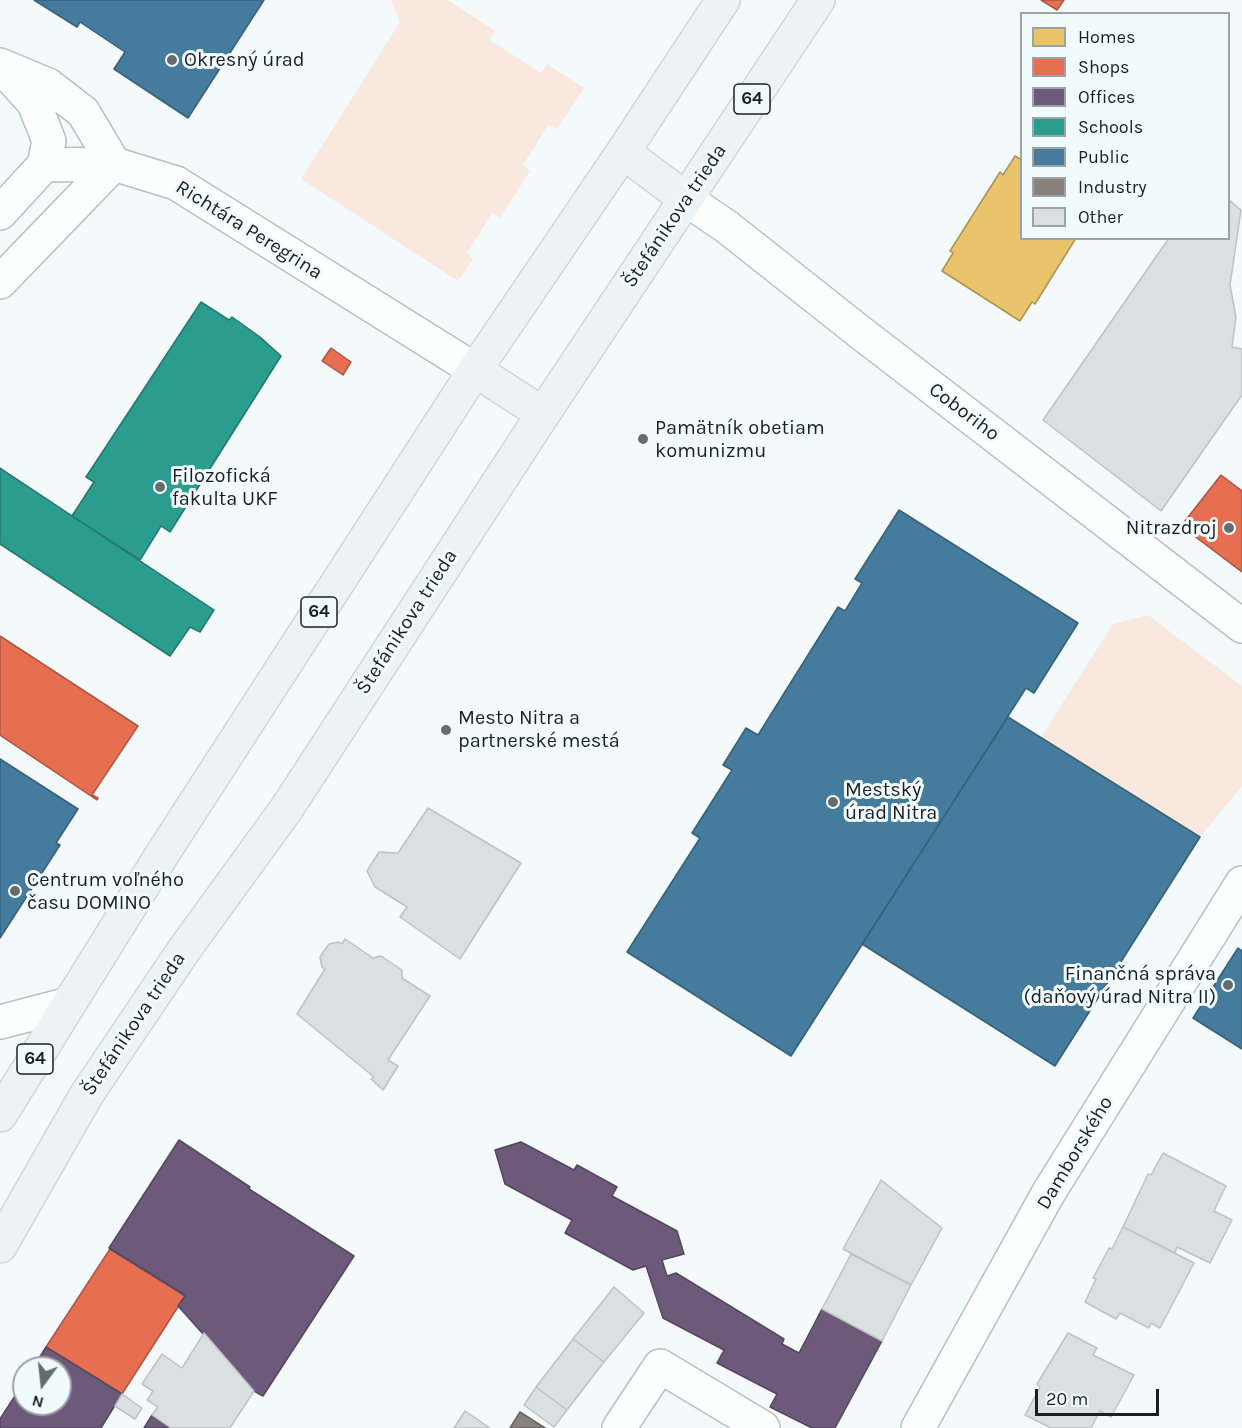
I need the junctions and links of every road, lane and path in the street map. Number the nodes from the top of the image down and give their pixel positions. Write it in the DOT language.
graph roads {
  1 [pos="723,0"];
  2 [pos="818,0"];
  3 [pos="0,65"];
  4 [pos="623,152"];
  5 [pos="44,165"];
  6 [pos="114,165"];
  7 [pos="686,199"];
  8 [pos="0,213"];
  9 [pos="0,282"];
  10 [pos="475,370"];
  11 [pos="543,414"];
  12 [pos="1242,626"];
  13 [pos="1242,884"];
  14 [pos="69,1004"];
  15 [pos="0,1022"];
  16 [pos="0,1114"];
  17 [pos="0,1246"];
  18 [pos="618,1428"];
  19 [pos="763,1428"];
  20 [pos="918,1428"];
  1 -- 4 [label="main road, 64"];
  2 -- 7 [label="main road, Štefánikova trieda / 64"];
  3 -- 5 [label="street"];
  3 -- 6 [label="street"];
  4 -- 7 [label="main road"];
  4 -- 10 [label="main road, 64"];
  5 -- 6 [label="street, Richtára Peregrina"];
  5 -- 8 [label="street"];
  6 -- 9 [label="street"];
  6 -- 10 [label="street, Richtára Peregrina"];
  7 -- 11 [label="main road, Štefánikova trieda / 64"];
  7 -- 12 [label="street, Coboriho"];
  10 -- 11 [label="main road"];
  10 -- 14 [label="main road, 64"];
  11 -- 17 [label="main road, Štefánikova trieda / 64"];
  13 -- 20 [label="street, Damborského"];
  14 -- 15 [label="street"];
  14 -- 16 [label="main road, 64"];
  18 -- 19 [label="street"];
}
